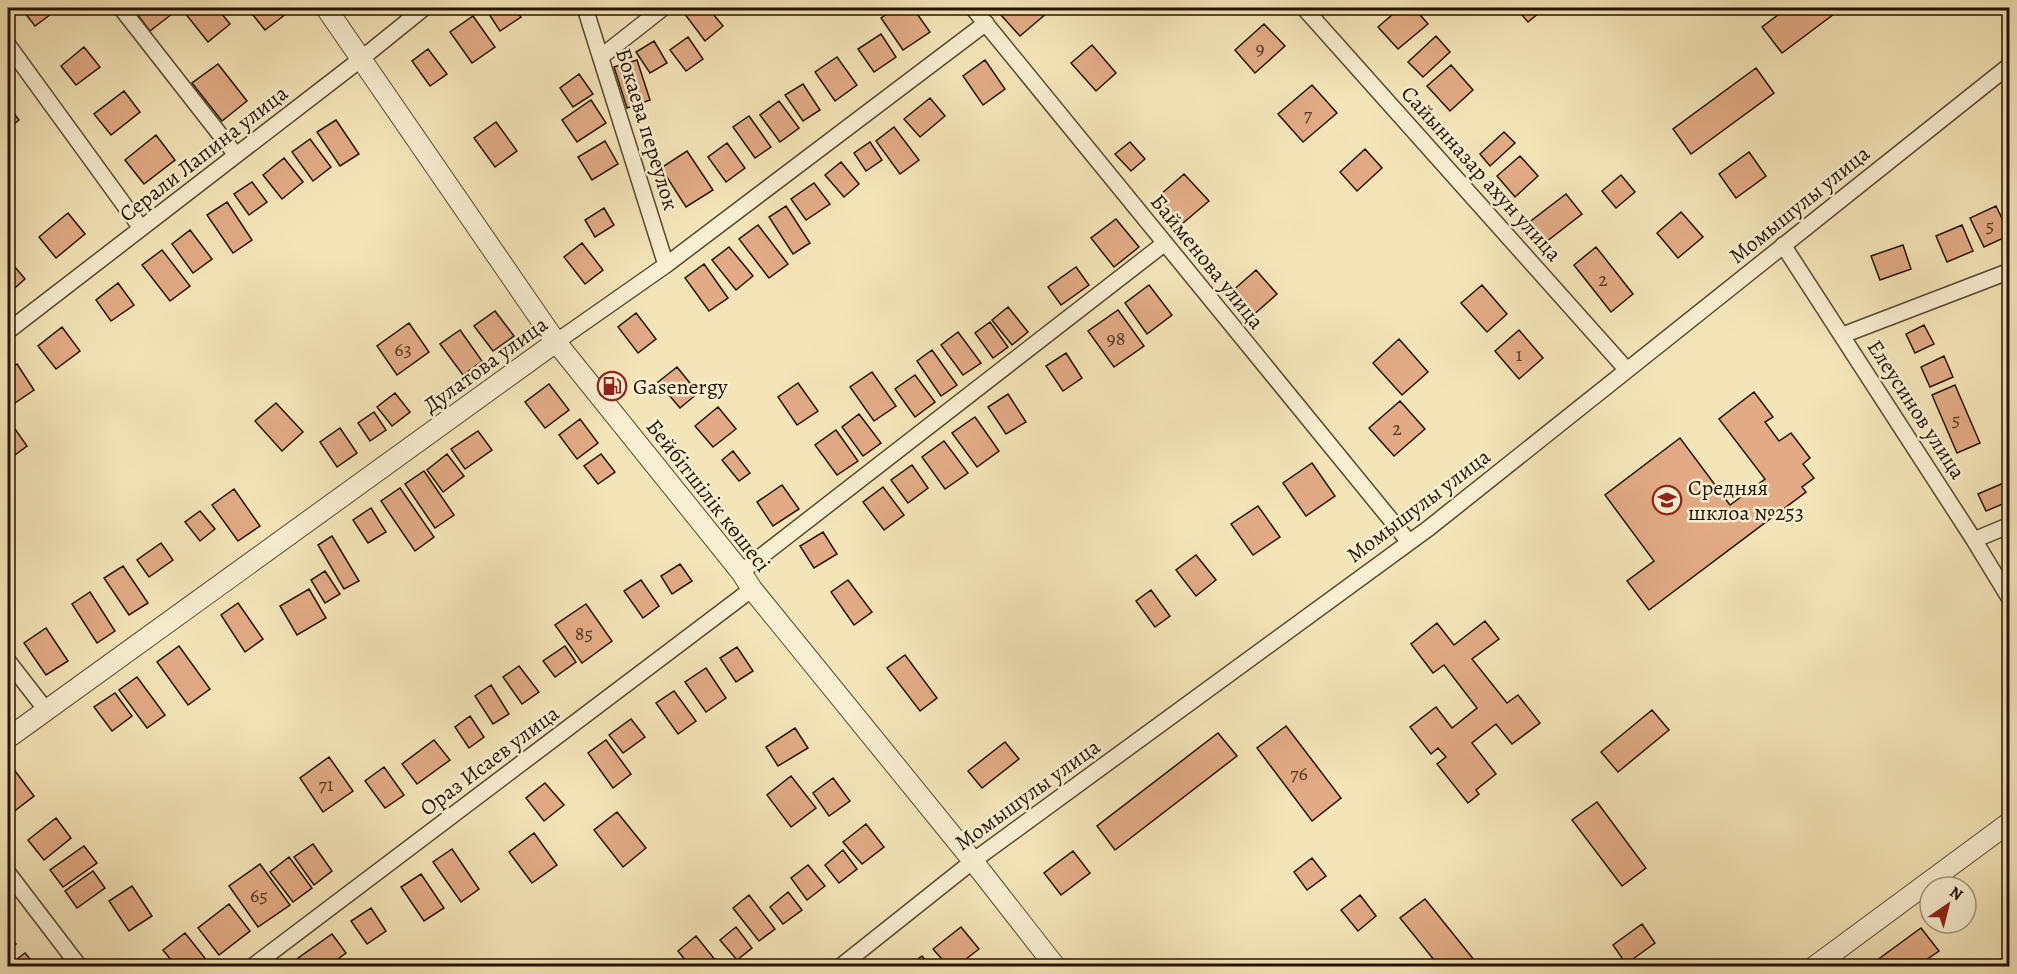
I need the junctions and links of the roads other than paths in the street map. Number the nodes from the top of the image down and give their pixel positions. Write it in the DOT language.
graph roads {
  1 [pos="121,8"];
  2 [pos="326,8"];
  3 [pos="424,8"];
  4 [pos="585,8"];
  5 [pos="663,8"];
  6 [pos="973,8"];
  7 [pos="1304,8"];
  8 [pos="986,23"];
  9 [pos="8,45"];
  10 [pos="602,56"];
  11 [pos="361,59"];
  12 [pos="2010,65"];
  13 [pos="236,155"];
  14 [pos="141,228"];
  15 [pos="1165,243"];
  16 [pos="1783,245"];
  17 [pos="666,265"];
  18 [pos="2010,271"];
  19 [pos="8,331"];
  20 [pos="1843,335"];
  21 [pos="556,342"];
  22 [pos="1627,370"];
  23 [pos="2010,525"];
  24 [pos="1974,540"];
  25 [pos="1409,542"];
  26 [pos="741,572"];
  27 [pos="752,589"];
  28 [pos="2010,599"];
  29 [pos="8,661"];
  30 [pos="46,710"];
  31 [pos="8,738"];
  32 [pos="2010,822"];
  33 [pos="974,861"];
  34 [pos="8,873"];
  35 [pos="79,966"];
  36 [pos="253,966"];
  37 [pos="841,966"];
  38 [pos="1055,966"];
  39 [pos="1815,966"];
  1 -- 13 [label="street"];
  2 -- 11 [label="street, Бейбітшілік көшесі"];
  3 -- 11 [label="street, Серали Лапина улица"];
  4 -- 10 [label="street, Бокаева переулок"];
  5 -- 10 [label="street"];
  6 -- 8 [label="street, Байменова улица"];
  7 -- 22 [label="street, Сайынназар ахун улица"];
  8 -- 15 [label="street, Байменова улица"];
  8 -- 17 [label="street, Дулатова улица"];
  9 -- 14 [label="street"];
  10 -- 17 [label="street, Бокаева переулок"];
  11 -- 13 [label="street, Серали Лапина улица"];
  11 -- 21 [label="street, Бейбітшілік көшесі"];
  12 -- 16 [label="street, Момышулы улица"];
  13 -- 14 [label="street, Серали Лапина улица"];
  14 -- 19 [label="street, Серали Лапина улица"];
  15 -- 25 [label="street, Байменова улица"];
  15 -- 26 [label="street"];
  16 -- 20 [label="street, Елеусинов улица"];
  16 -- 22 [label="street, Момышулы улица"];
  17 -- 21 [label="street, Дулатова улица"];
  18 -- 20 [label="street"];
  20 -- 24 [label="street, Елеусинов улица"];
  21 -- 26 [label="street, Бейбітшілік көшесі"];
  21 -- 30 [label="street, Дулатова улица"];
  22 -- 25 [label="street, Момышулы улица"];
  23 -- 24 [label="street"];
  24 -- 28 [label="street, Елеусинов улица"];
  25 -- 33 [label="street, Момышулы улица"];
  26 -- 27 [label="street, Бейбітшілік көшесі"];
  27 -- 33 [label="street, Бейбітшілік көшесі"];
  27 -- 36 [label="street, Ораз Исаев улица"];
  29 -- 30 [label="street"];
  30 -- 31 [label="street, Дулатова улица"];
  32 -- 39 [label="street"];
  33 -- 37 [label="street, Момышулы улица"];
  33 -- 38 [label="street, Бейбітшілік көшесі"];
  34 -- 35 [label="street"];
}
